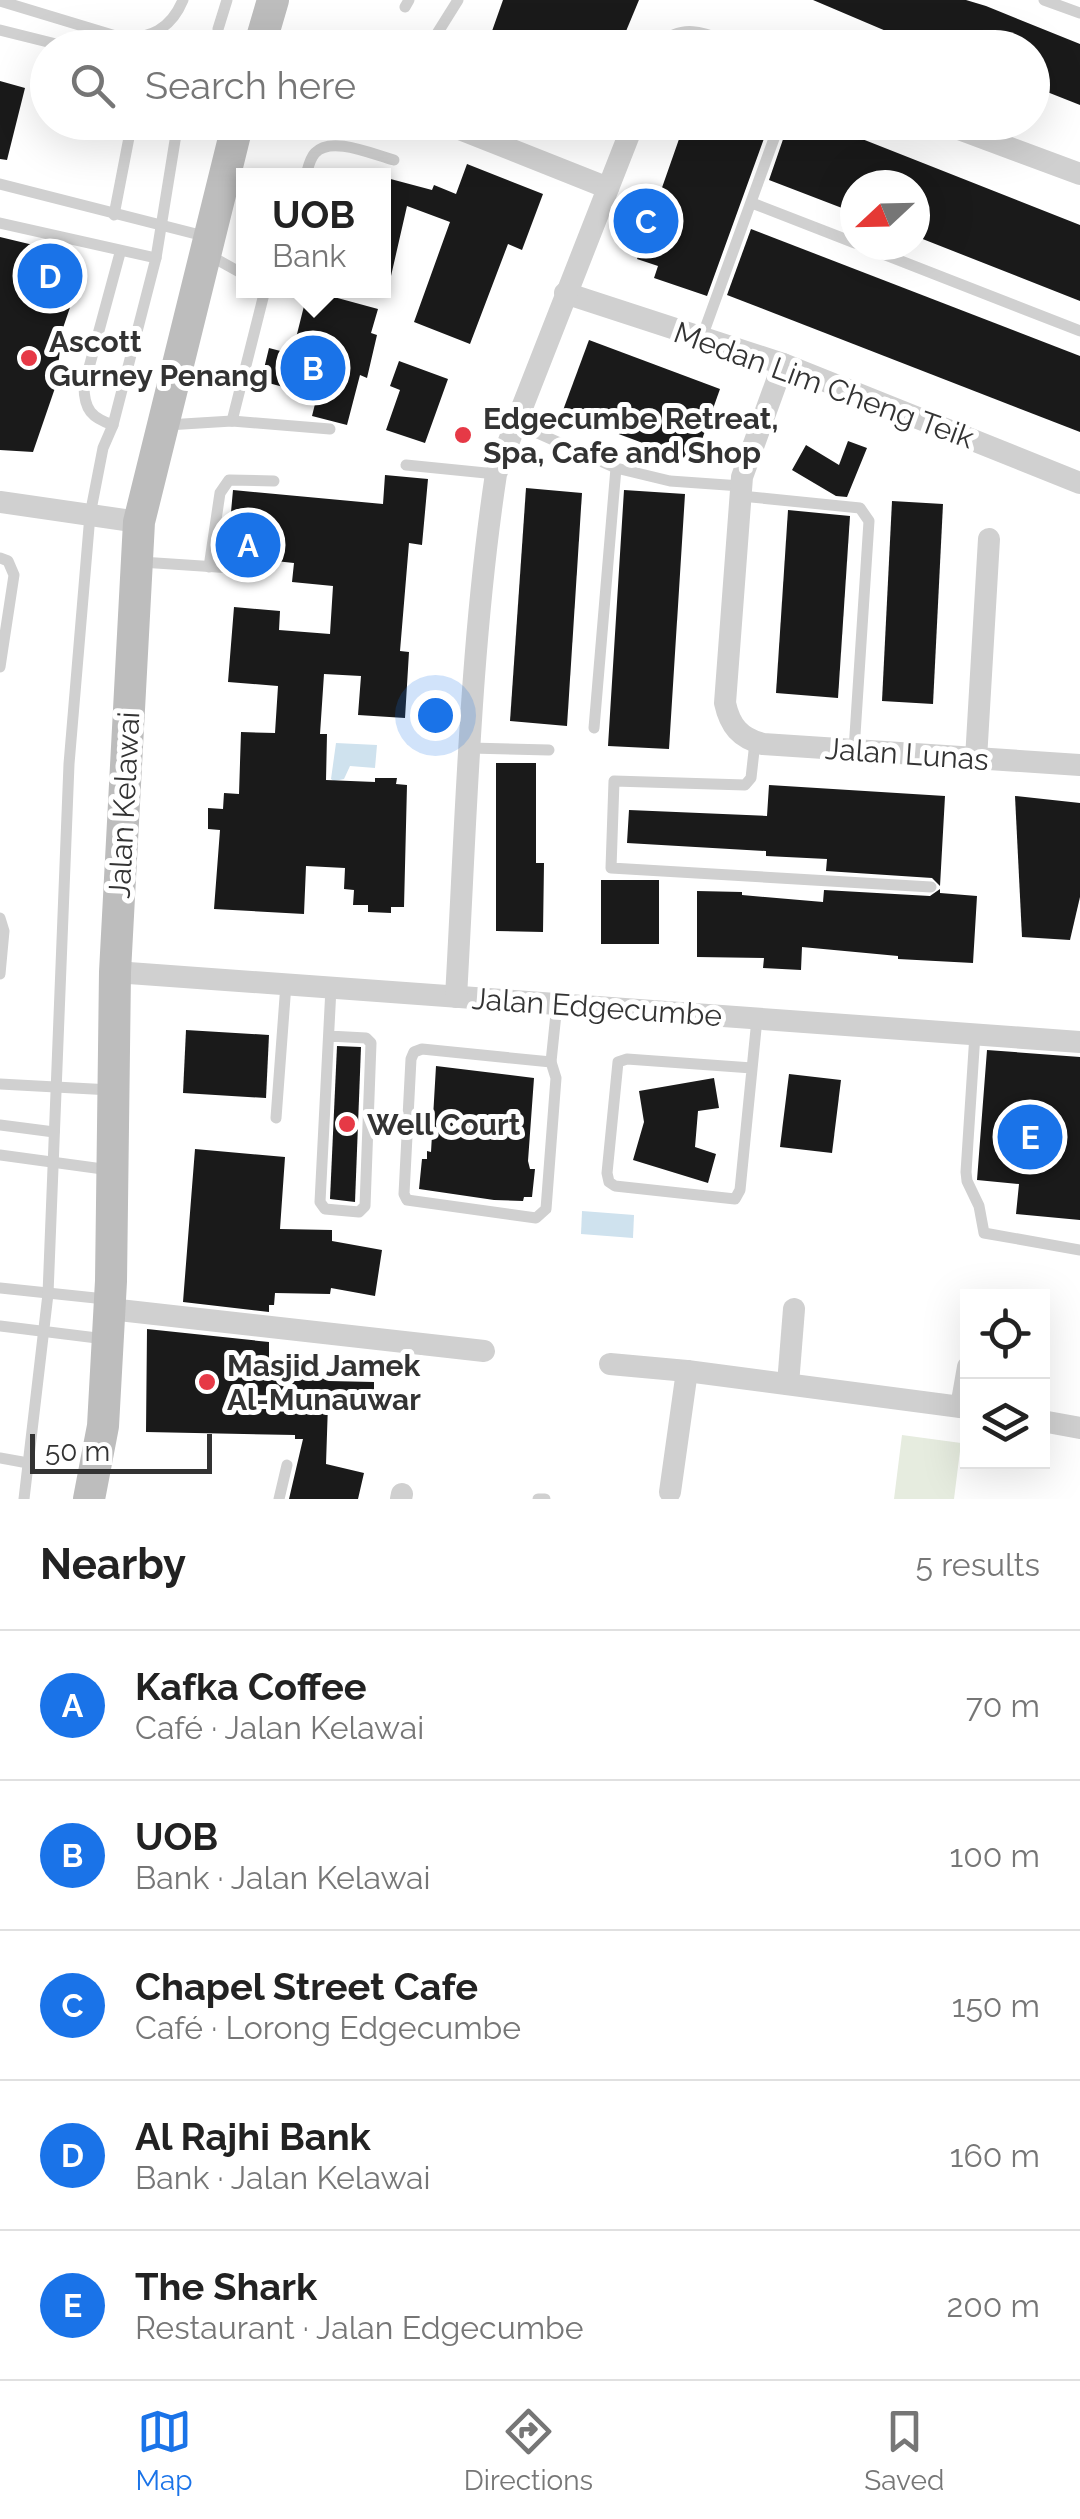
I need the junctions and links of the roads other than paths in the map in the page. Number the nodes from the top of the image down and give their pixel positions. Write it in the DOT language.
graph roads {
  1 [pos="184,0"];
  2 [pos="227,0"];
  3 [pos="273,0"];
  4 [pos="458,0"];
  5 [pos="1044,0"];
  6 [pos="0,1"];
  7 [pos="1080,14"];
  8 [pos="0,30"];
  9 [pos="96,30"];
  10 [pos="160,30"];
  11 [pos="218,30"];
  12 [pos="264,30"];
  13 [pos="439,30"];
  14 [pos="30,38"];
  15 [pos="129,140"];
  16 [pos="175,140"];
  17 [pos="233,140"];
  18 [pos="487,140"];
  19 [pos="627,140"];
  20 [pos="774,140"];
  21 [pos="988,140"];
  22 [pos="394,160"];
  23 [pos="308,168"];
  24 [pos="1080,174"];
  25 [pos="0,184"];
  26 [pos="608,188"];
  27 [pos="752,202"];
  28 [pos="114,215"];
  29 [pos="0,223"];
  30 [pos="161,227"];
  31 [pos="840,237"];
  32 [pos="207,245"];
  33 [pos="120,252"];
  34 [pos="156,258"];
  35 [pos="899,260"];
  36 [pos="236,268"];
  37 [pos="566,293"];
  38 [pos="262,298"];
  39 [pos="1080,331"];
  40 [pos="702,338"];
  41 [pos="782,364"];
  42 [pos="232,420"];
  43 [pos="515,423"];
  44 [pos="163,425"];
  45 [pos="114,426"];
  46 [pos="330,428"];
  47 [pos="406,465"];
  48 [pos="616,468"];
  49 [pos="496,474"];
  50 [pos="274,481"];
  51 [pos="1080,483"];
  52 [pos="741,491"];
  53 [pos="0,502"];
  54 [pos="90,515"];
  55 [pos="139,522"];
  56 [pos="989,539"];
  57 [pos="0,558"];
  58 [pos="137,562"];
  59 [pos="209,566"];
  60 [pos="232,568"];
  61 [pos="0,667"];
  62 [pos="594,728"];
  63 [pos="746,737"];
  64 [pos="470,748"];
  65 [pos="549,750"];
  66 [pos="854,751"];
  67 [pos="976,758"];
  68 [pos="1080,765"];
  69 [pos="931,887"];
  70 [pos="0,918"];
  71 [pos="115,972"];
  72 [pos="0,974"];
  73 [pos="286,984"];
  74 [pos="332,988"];
  75 [pos="456,997"];
  76 [pos="556,1004"];
  77 [pos="757,1019"];
  78 [pos="975,1034"];
  79 [pos="329,1036"];
  80 [pos="1080,1042"];
  81 [pos="550,1062"];
  82 [pos="752,1068"];
  83 [pos="0,1084"];
  84 [pos="55,1087"];
  85 [pos="112,1090"];
  86 [pos="276,1118"];
  87 [pos="0,1125"];
  88 [pos="54,1132"];
  89 [pos="0,1155"];
  90 [pos="53,1162"];
  91 [pos="114,1171"];
  92 [pos="1080,1250"];
  93 [pos="0,1288"];
  94 [pos="48,1294"];
  95 [pos="794,1309"];
  96 [pos="109,1316"];
  97 [pos="0,1326"];
  98 [pos="44,1333"];
  99 [pos="484,1352"];
  100 [pos="610,1364"];
  101 [pos="687,1371"];
  102 [pos="788,1384"];
  103 [pos="960,1406"];
  104 [pos="1050,1422"];
  105 [pos="1080,1428"];
  106 [pos="0,1458"];
  107 [pos="28,1463"];
  108 [pos="287,1465"];
  109 [pos="670,1492"];
  110 [pos="24,1499"];
  111 [pos="90,1499"];
  112 [pos="278,1499"];
  1 -- 10 [label="lane"];
  2 -- 11 [label="lane"];
  3 -- 12 [label="main road"];
  4 -- 13 [label="lane"];
  5 -- 7 [label="lane"];
  6 -- 9 [label="lane"];
  8 -- 14 [label="lane"];
  15 -- 28 [label="lane"];
  16 -- 30 [label="lane"];
  17 -- 32 [label="main road, Jalan Kelawai"];
  18 -- 26 [label="street"];
  19 -- 26 [label="street"];
  20 -- 27 [label="lane"];
  21 -- 24 [label="street"];
  22 -- 23 [label="lane"];
  25 -- 28 [label="lane"];
  26 -- 37 [label="street"];
  27 -- 31 [label="lane"];
  27 -- 40 [label="lane"];
  28 -- 30 [label="lane"];
  29 -- 33 [label="lane"];
  30 -- 32 [label="lane"];
  30 -- 34 [label="lane"];
  32 -- 36 [label="lane"];
  32 -- 44 [label="main road, Jalan Kelawai"];
  33 -- 34 [label="lane"];
  33 -- 45 [label="lane"];
  34 -- 45 [label="lane"];
  35 -- 39 [label="lane"];
  37 -- 40 [label="street, Medan Lim Cheng Teik"];
  37 -- 43 [label="street"];
  38 -- 42 [label="lane"];
  40 -- 41 [label="street, Medan Lim Cheng Teik"];
  41 -- 51 [label="street, Medan Lim Cheng Teik"];
  41 -- 52 [label="street"];
  42 -- 44 [label="lane"];
  42 -- 46 [label="lane"];
  43 -- 48 [label="lane"];
  43 -- 49 [label="street"];
  44 -- 55 [label="main road, Jalan Kelawai"];
  45 -- 54 [label="lane"];
  47 -- 49 [label="lane"];
  48 -- 52 [label="lane"];
  48 -- 62 [label="lane"];
  49 -- 64 [label="street"];
  50 -- 59 [label="lane"];
  52 -- 63 [label="street"];
  52 -- 66 [label="lane"];
  53 -- 54 [label="street"];
  54 -- 55 [label="street"];
  54 -- 84 [label="lane"];
  55 -- 58 [label="main road, Jalan Kelawai"];
  56 -- 67 [label="street"];
  57 -- 61 [label="lane"];
  58 -- 59 [label="lane"];
  58 -- 71 [label="main road, Jalan Kelawai"];
  59 -- 60 [label="lane"];
  63 -- 66 [label="street, Jalan Lunas"];
  63 -- 69 [label="lane"];
  64 -- 65 [label="lane"];
  64 -- 75 [label="street"];
  66 -- 67 [label="street, Jalan Lunas"];
  67 -- 68 [label="street, Jalan Lunas"];
  70 -- 72 [label="lane"];
  71 -- 73 [label="street, Jalan Edgecumbe"];
  71 -- 85 [label="main road, Jalan Kelawai"];
  73 -- 74 [label="street, Jalan Edgecumbe"];
  73 -- 86 [label="lane"];
  74 -- 75 [label="street, Jalan Edgecumbe"];
  74 -- 79 [label="lane"];
  75 -- 76 [label="street, Jalan Edgecumbe"];
  76 -- 77 [label="street, Jalan Edgecumbe"];
  76 -- 81 [label="lane"];
  77 -- 78 [label="street, Jalan Edgecumbe"];
  77 -- 82 [label="lane"];
  78 -- 80 [label="street, Jalan Edgecumbe"];
  78 -- 92 [label="lane"];
  79 -- 79 [label="lane"];
  81 -- 81 [label="lane"];
  82 -- 82 [label="lane"];
  83 -- 84 [label="lane"];
  84 -- 85 [label="lane"];
  84 -- 88 [label="lane"];
  85 -- 91 [label="main road, Jalan Kelawai"];
  87 -- 88 [label="lane"];
  88 -- 90 [label="lane"];
  89 -- 90 [label="lane"];
  90 -- 91 [label="lane"];
  90 -- 94 [label="lane"];
  91 -- 96 [label="main road, Jalan Kelawai"];
  93 -- 94 [label="lane"];
  94 -- 96 [label="lane"];
  94 -- 98 [label="lane"];
  95 -- 102 [label="street"];
  96 -- 98 [label="lane"];
  96 -- 99 [label="street"];
  96 -- 111 [label="main road, Jalan Kelawai"];
  97 -- 98 [label="lane"];
  98 -- 107 [label="lane"];
  100 -- 101 [label="street"];
  101 -- 102 [label="street"];
  101 -- 109 [label="street"];
  102 -- 103 [label="street"];
  104 -- 105 [label="street"];
  106 -- 107 [label="lane"];
  107 -- 110 [label="lane"];
  108 -- 112 [label="lane"];
}
